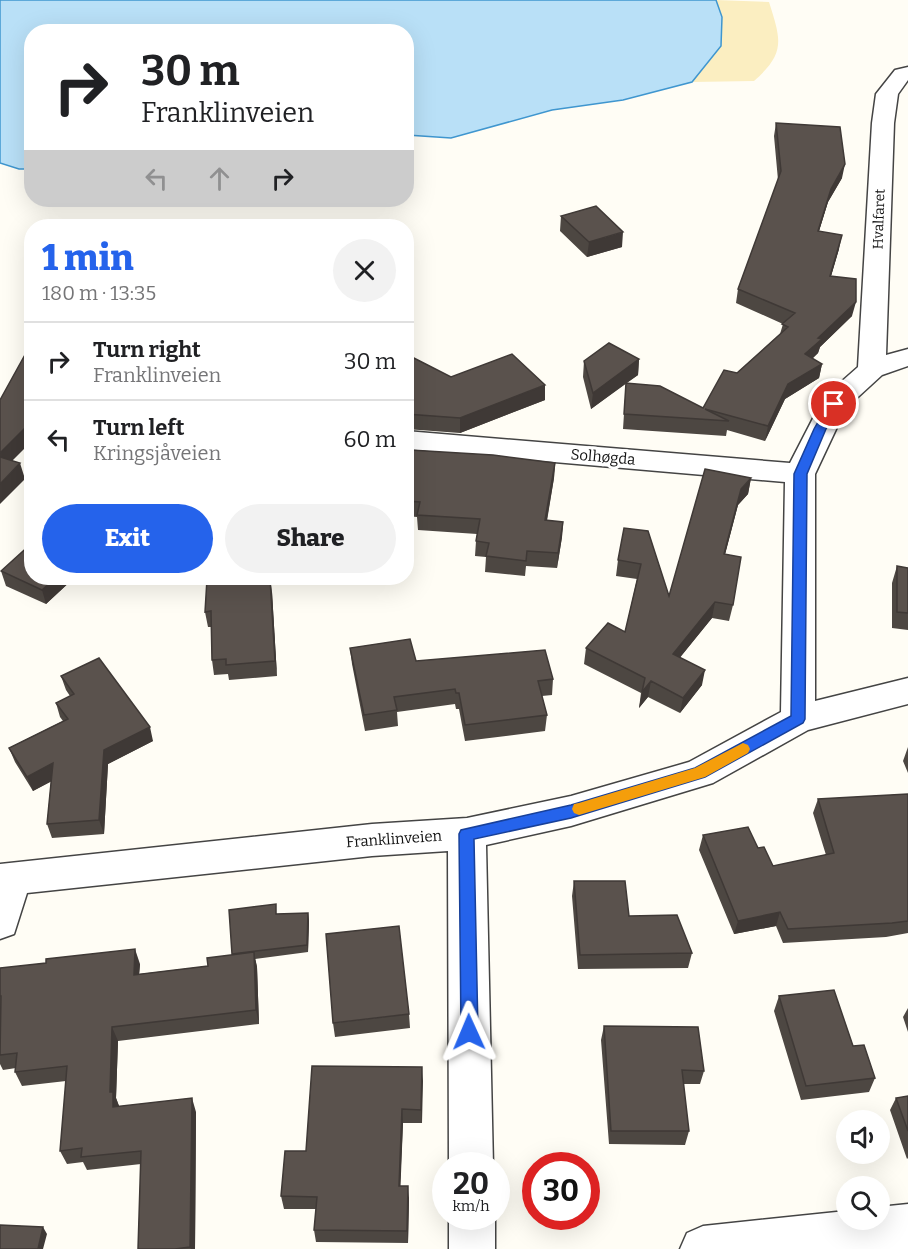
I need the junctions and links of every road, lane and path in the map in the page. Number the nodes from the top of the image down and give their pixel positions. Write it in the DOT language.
graph roads {
  1 [pos="905,74"];
  2 [pos="908,357"];
  3 [pos="872,369"];
  4 [pos="414,441"];
  5 [pos="800,474"];
  6 [pos="908,691"];
  7 [pos="798,719"];
  8 [pos="467,834"];
  9 [pos="6,879"];
  10 [pos="0,922"];
  11 [pos="471,1152"];
  12 [pos="908,1227"];
  13 [pos="472,1230"];
  14 [pos="472,1249"];
  15 [pos="703,1249"];
  1 -- 3 [label="street, Hvalfaret"];
  2 -- 3 [label="street"];
  3 -- 5 [label="street"];
  4 -- 5 [label="street, Solhøgda"];
  5 -- 7 [label="street"];
  6 -- 7 [label="street, Franklinveien"];
  7 -- 8 [label="street, Franklinveien"];
  8 -- 9 [label="street, Franklinveien"];
  8 -- 11 [label="street"];
  9 -- 10 [label="street"];
  12 -- 15 [label="street"];
  13 -- 14 [label="street"];
}
